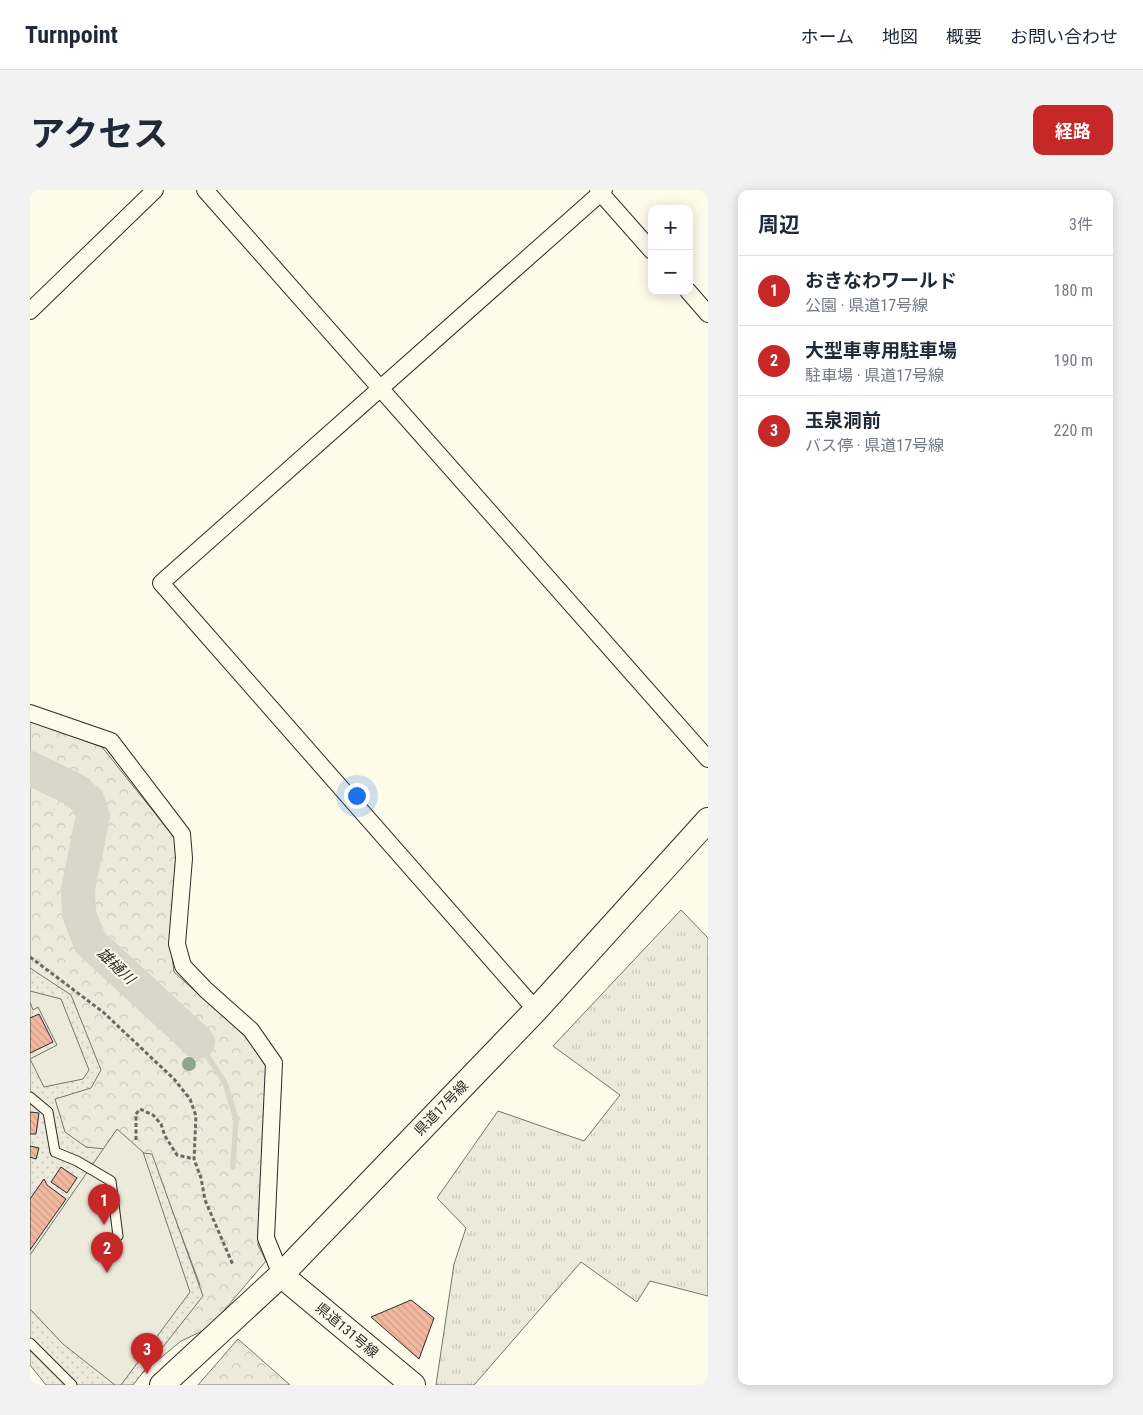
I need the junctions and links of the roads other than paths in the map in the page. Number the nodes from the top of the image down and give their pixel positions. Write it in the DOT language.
graph roads {
  1 [pos="156,190"];
  2 [pos="205,190"];
  3 [pos="601,191"];
  4 [pos="651,250"];
  5 [pos="691,295"];
  6 [pos="30,310"];
  7 [pos="708,314"];
  8 [pos="381,389"];
  9 [pos="30,713"];
  10 [pos="708,759"];
  11 [pos="708,820"];
  12 [pos="536,1010"];
  13 [pos="30,1097"];
  14 [pos="118,1236"];
  15 [pos="281,1275"];
  16 [pos="30,1344"];
  17 [pos="72,1385"];
  18 [pos="162,1385"];
  19 [pos="413,1385"];
  1 -- 6 [label="street"];
  2 -- 8 [label="street"];
  3 -- 4 [label="street"];
  3 -- 8 [label="street"];
  5 -- 7 [label="street"];
  8 -- 10 [label="street"];
  8 -- 12 [label="street"];
  9 -- 15 [label="street"];
  11 -- 12 [label="main road, 県道17号線"];
  12 -- 15 [label="main road, 県道17号線"];
  13 -- 14 [label="lane"];
  15 -- 18 [label="main road, 県道17号線"];
  15 -- 19 [label="main road, 県道131号線"];
  16 -- 17 [label="lane"];
}
